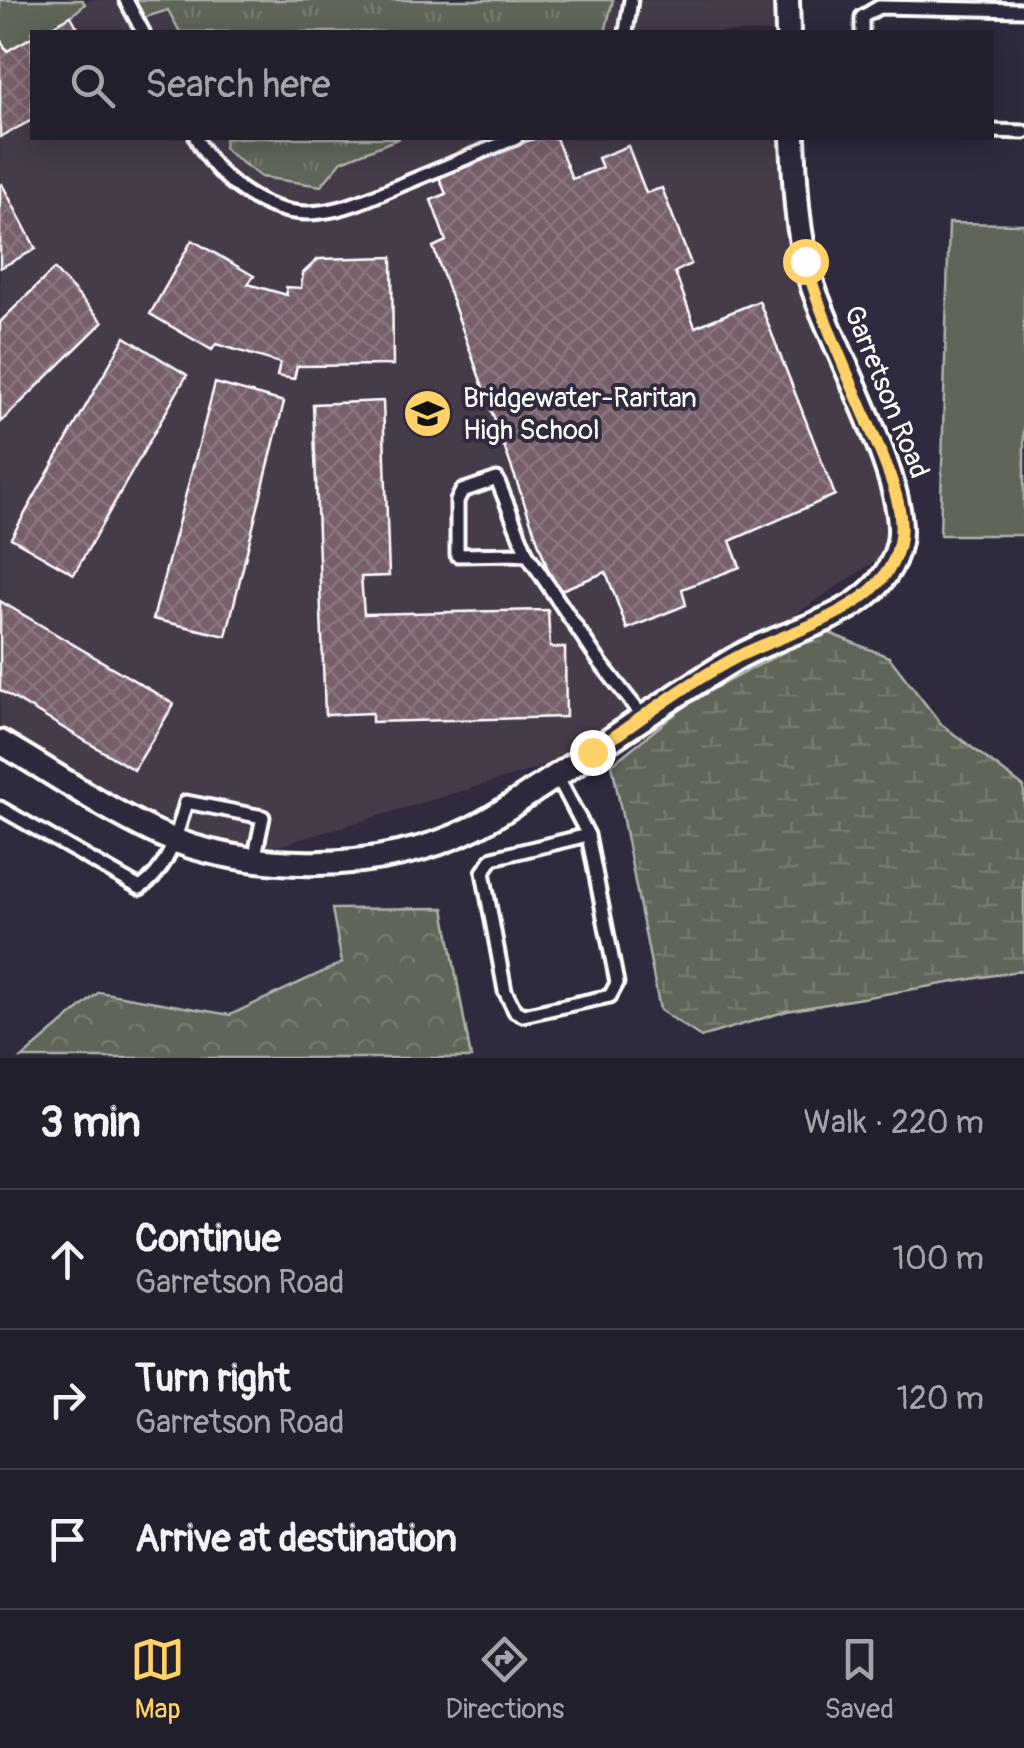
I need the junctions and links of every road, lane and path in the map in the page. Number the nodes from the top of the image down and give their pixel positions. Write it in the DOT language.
graph roads {
  1 [pos="126,0"];
  2 [pos="631,0"];
  3 [pos="787,0"];
  4 [pos="1024,10"];
  5 [pos="142,30"];
  6 [pos="626,30"];
  7 [pos="788,30"];
  8 [pos="862,30"];
  9 [pos="994,131"];
  10 [pos="1024,132"];
  11 [pos="197,140"];
  12 [pos="511,140"];
  13 [pos="792,140"];
  14 [pos="528,554"];
  15 [pos="643,717"];
  16 [pos="0,742"];
  17 [pos="557,776"];
  18 [pos="0,808"];
  19 [pos="588,835"];
  20 [pos="176,839"];
  21 [pos="254,860"];
  1 -- 5 [label="lane"];
  2 -- 6 [label="lane"];
  3 -- 7 [label="street"];
  4 -- 8 [label="lane"];
  9 -- 10 [label="lane"];
  11 -- 12 [label="lane"];
  13 -- 15 [label="street, Garretson Road"];
  14 -- 14 [label="lane"];
  14 -- 15 [label="lane"];
  15 -- 17 [label="street, Garretson Road"];
  16 -- 20 [label="street, Garretson Road"];
  17 -- 19 [label="lane"];
  17 -- 21 [label="street, Garretson Road"];
  18 -- 20 [label="lane"];
  19 -- 19 [label="lane"];
  20 -- 21 [label="street, Garretson Road"];
  20 -- 21 [label="lane"];
}
